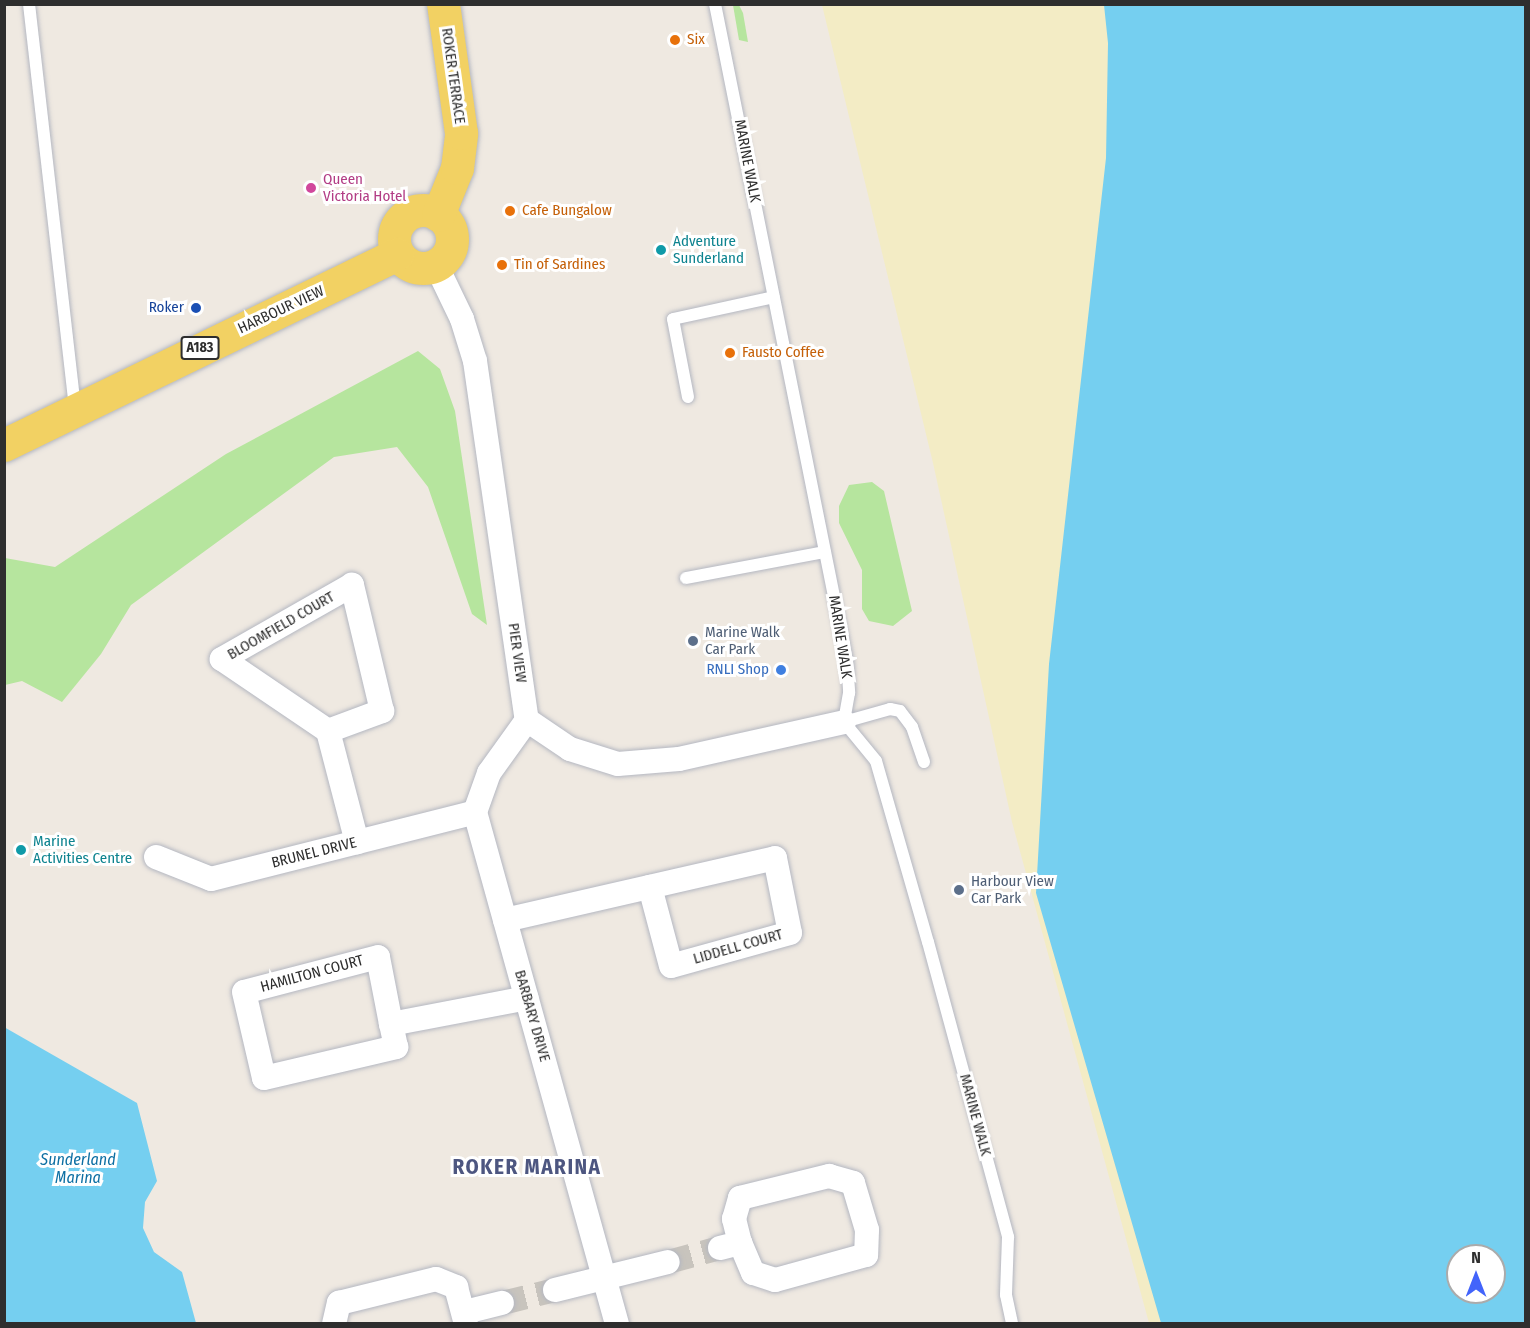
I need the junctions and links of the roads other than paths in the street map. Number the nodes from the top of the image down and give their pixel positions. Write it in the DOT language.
graph roads {
  1 [pos="29,4"];
  2 [pos="443,4"];
  3 [pos="716,4"];
  4 [pos="438,215"];
  5 [pos="398,254"];
  6 [pos="436,265"];
  7 [pos="774,297"];
  8 [pos="688,397"];
  9 [pos="75,408"];
  10 [pos="4,445"];
  11 [pos="825,552"];
  12 [pos="686,578"];
  13 [pos="527,720"];
  14 [pos="844,722"];
  15 [pos="328,731"];
  16 [pos="924,762"];
  17 [pos="474,812"];
  18 [pos="357,842"];
  19 [pos="156,857"];
  20 [pos="650,887"];
  21 [pos="505,920"];
  22 [pos="527,998"];
  23 [pos="391,1024"];
  24 [pos="730,1245"];
  25 [pos="668,1262"];
  26 [pos="605,1279"];
  27 [pos="555,1290"];
  28 [pos="502,1303"];
  29 [pos="466,1318"];
  30 [pos="334,1323"];
  31 [pos="617,1323"];
  32 [pos="1012,1323"];
  1 -- 9 [label="lane"];
  2 -- 4 [label="main road, ROKER TERRACE"];
  3 -- 7 [label="lane, MARINE WALK"];
  4 -- 5 [label="main road"];
  4 -- 6 [label="main road"];
  5 -- 6 [label="main road"];
  5 -- 9 [label="main road, HARBOUR VIEW / A183"];
  6 -- 13 [label="street, PIER VIEW"];
  7 -- 8 [label="lane"];
  7 -- 11 [label="lane, MARINE WALK"];
  9 -- 10 [label="main road, HARBOUR VIEW / A183"];
  11 -- 12 [label="lane"];
  11 -- 14 [label="lane, MARINE WALK"];
  13 -- 14 [label="street"];
  13 -- 17 [label="street"];
  14 -- 16 [label="lane"];
  14 -- 32 [label="lane, MARINE WALK"];
  15 -- 15 [label="street, BLOOMFIELD COURT"];
  15 -- 18 [label="street"];
  17 -- 18 [label="street, BRUNEL DRIVE"];
  17 -- 21 [label="street, BARBARY DRIVE"];
  18 -- 19 [label="street, BRUNEL DRIVE"];
  20 -- 20 [label="street, LIDDELL COURT"];
  20 -- 21 [label="street, LIDDELL COURT"];
  21 -- 22 [label="street, BARBARY DRIVE"];
  22 -- 23 [label="street"];
  22 -- 26 [label="street, BARBARY DRIVE"];
  23 -- 23 [label="street, HAMILTON COURT"];
  24 -- 24 [label="street"];
  25 -- 26 [label="street"];
  26 -- 27 [label="street"];
  26 -- 31 [label="street, BARBARY DRIVE"];
  28 -- 29 [label="street"];
  29 -- 30 [label="street"];
}
